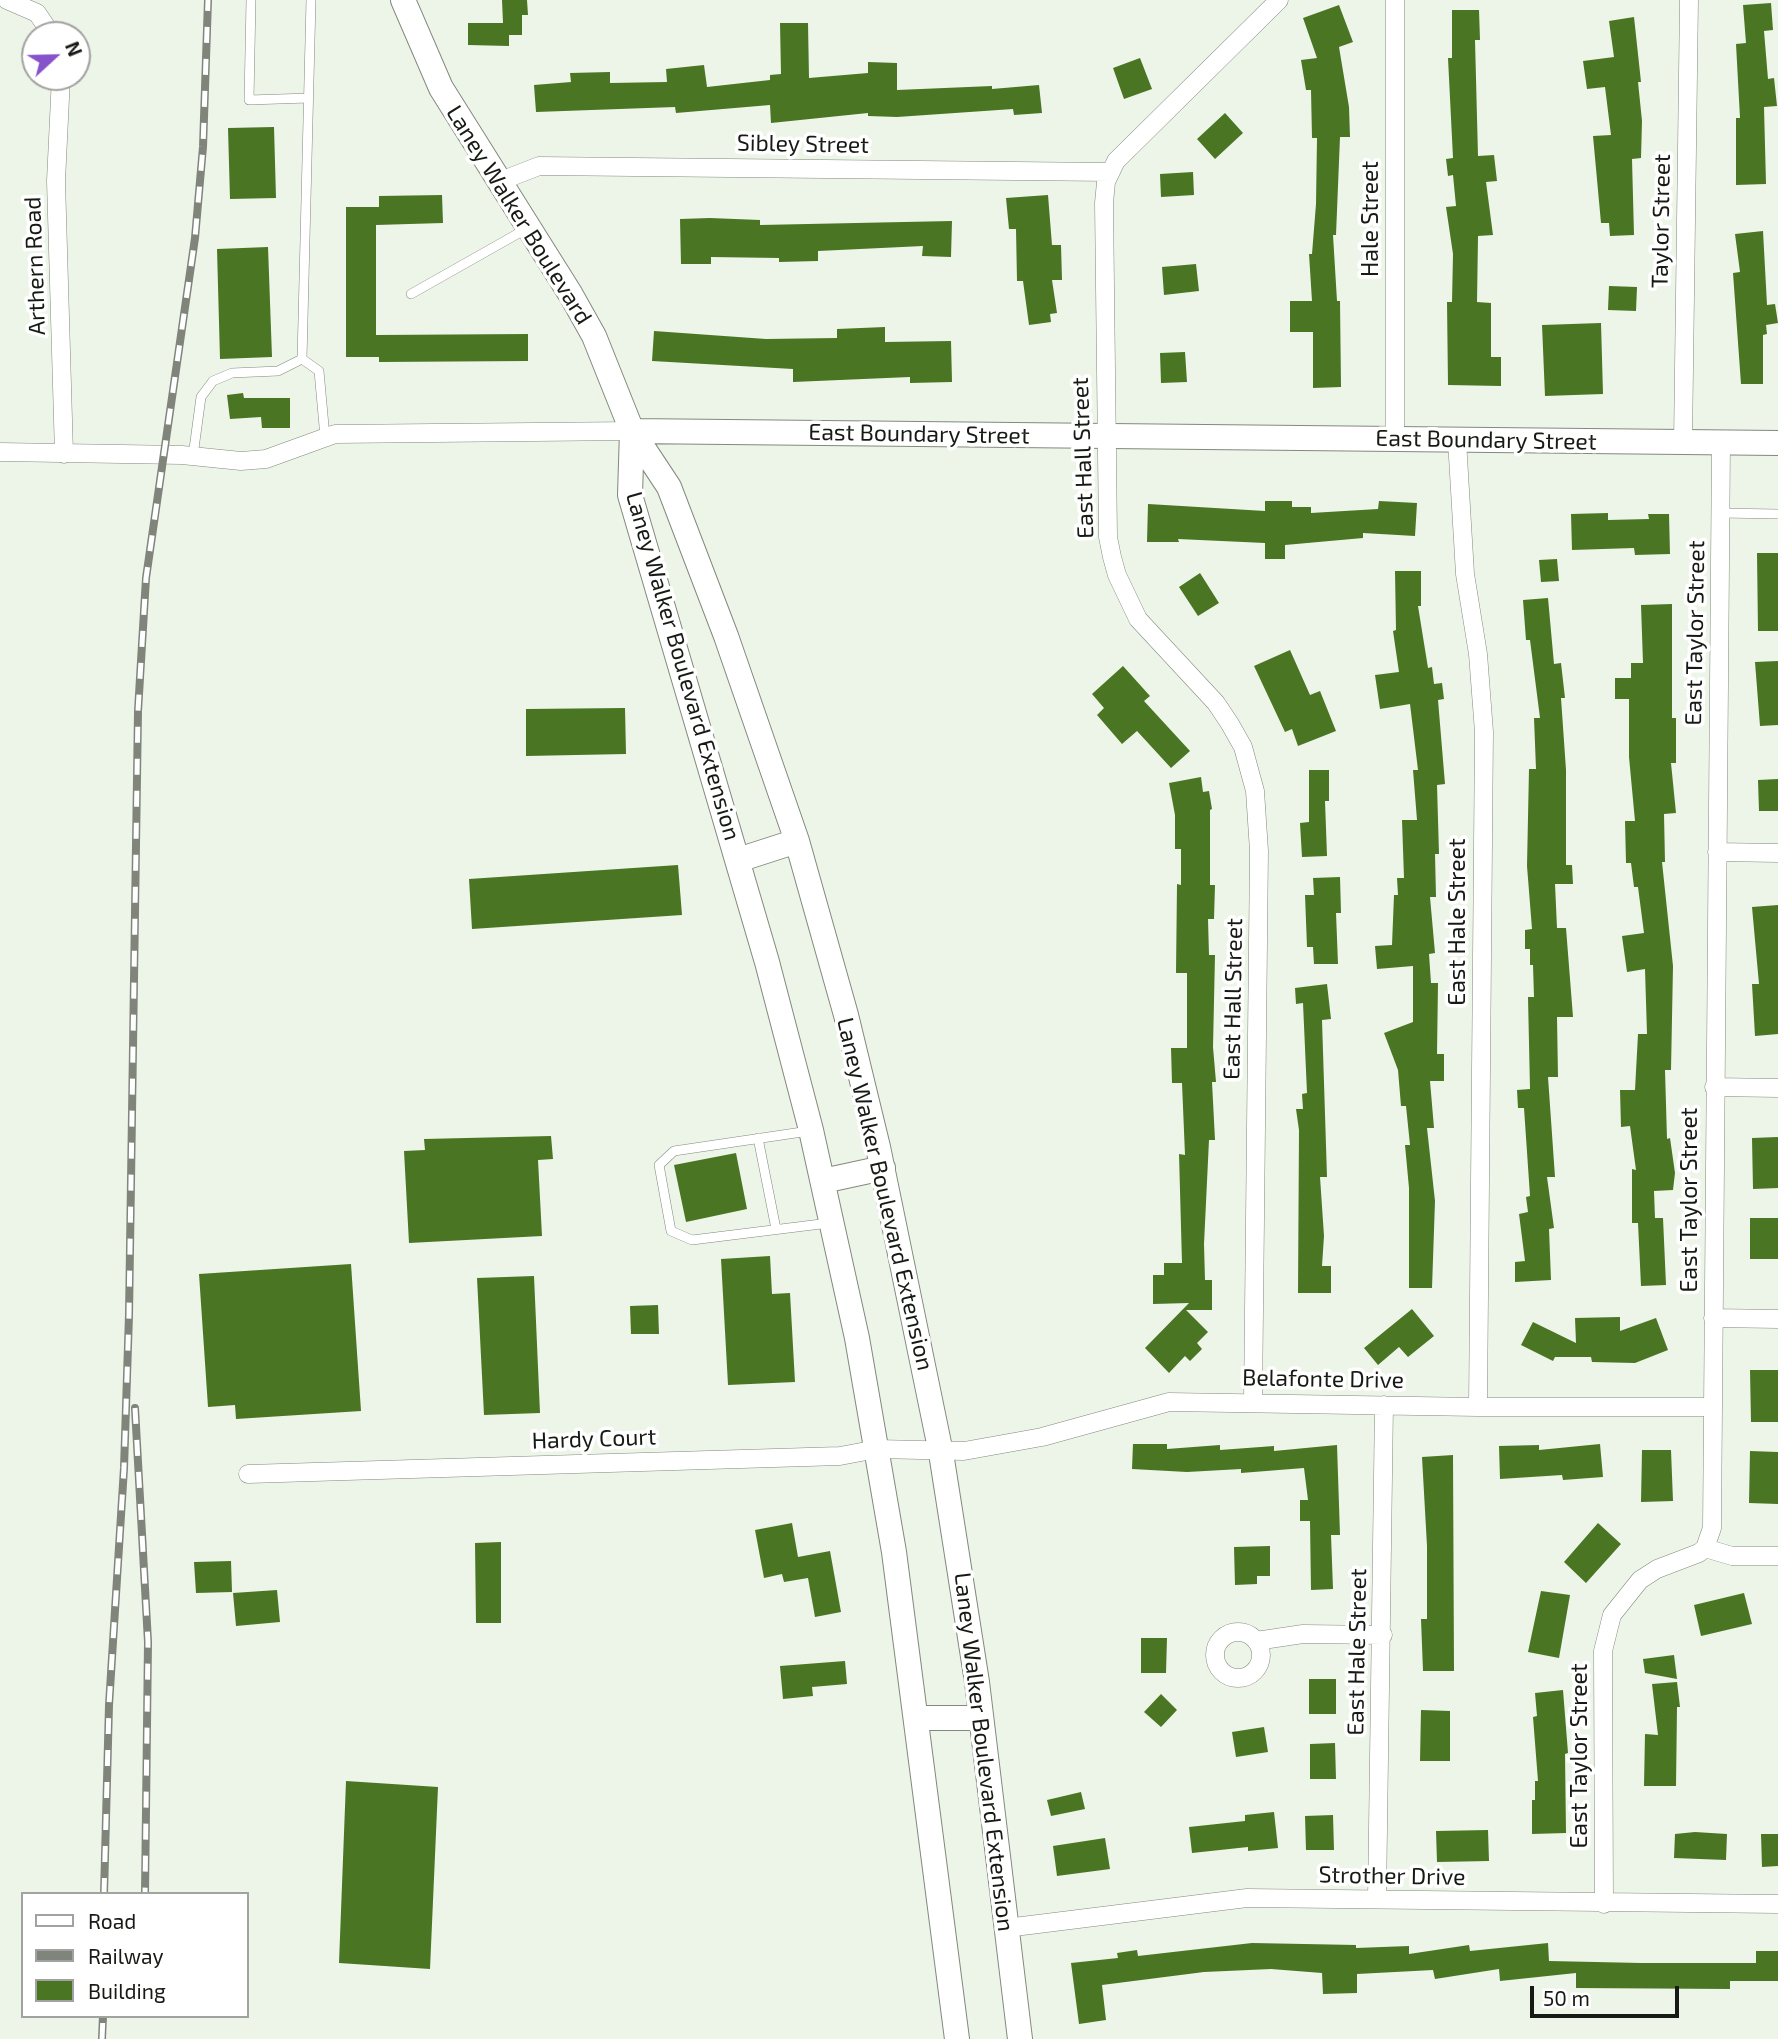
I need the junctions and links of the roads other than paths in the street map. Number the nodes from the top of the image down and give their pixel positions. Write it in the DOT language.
graph roads {
  1 [pos="7,0"];
  2 [pos="251,0"];
  3 [pos="311,0"];
  4 [pos="403,0"];
  5 [pos="1279,0"];
  6 [pos="1395,0"];
  7 [pos="1689,0"];
  8 [pos="42,21"];
  9 [pos="60,91"];
  10 [pos="309,98"];
  11 [pos="1110,172"];
  12 [pos="498,182"];
  13 [pos="528,228"];
  14 [pos="411,294"];
  15 [pos="302,359"];
  16 [pos="632,431"];
  17 [pos="1106,436"];
  18 [pos="325,437"];
  19 [pos="1395,439"];
  20 [pos="1457,440"];
  21 [pos="1683,442"];
  22 [pos="1721,443"];
  23 [pos="1778,443"];
  24 [pos="0,452"];
  25 [pos="64,454"];
  26 [pos="193,456"];
  27 [pos="1721,513"];
  28 [pos="1778,514"];
  29 [pos="797,841"];
  30 [pos="1717,852"];
  31 [pos="1778,853"];
  32 [pos="738,860"];
  33 [pos="1714,1087"];
  34 [pos="1778,1088"];
  35 [pos="811,1130"];
  36 [pos="758,1138"];
  37 [pos="883,1168"];
  38 [pos="823,1181"];
  39 [pos="832,1222"];
  40 [pos="776,1229"];
  41 [pos="1713,1318"];
  42 [pos="1778,1319"];
  43 [pos="1253,1402"];
  44 [pos="1384,1405"];
  45 [pos="1478,1407"];
  46 [pos="1711,1407"];
  47 [pos="877,1449"];
  48 [pos="941,1453"];
  49 [pos="248,1474"];
  50 [pos="1705,1548"];
  51 [pos="1778,1556"];
  52 [pos="1383,1635"];
  53 [pos="1256,1641"];
  54 [pos="916,1718"];
  55 [pos="981,1718"];
  56 [pos="1377,1899"];
  57 [pos="1778,1904"];
  58 [pos="1604,1905"];
  59 [pos="1006,1927"];
  60 [pos="957,2039"];
  61 [pos="1020,2039"];
  1 -- 8 [label="street"];
  2 -- 10 [label="lane"];
  3 -- 10 [label="lane"];
  4 -- 12 [label="main road, Laney Walker Boulevard"];
  5 -- 11 [label="street, East Hall Street"];
  6 -- 19 [label="street, Hale Street"];
  7 -- 21 [label="street, Taylor Street"];
  9 -- 25 [label="street, Arthern Road"];
  10 -- 15 [label="lane"];
  11 -- 12 [label="street, Sibley Street"];
  11 -- 17 [label="street, East Hall Street"];
  12 -- 13 [label="main road, Laney Walker Boulevard"];
  13 -- 14 [label="lane"];
  13 -- 16 [label="main road, Laney Walker Boulevard"];
  15 -- 18 [label="lane"];
  15 -- 26 [label="lane"];
  16 -- 17 [label="main road, East Boundary Street"];
  16 -- 18 [label="street, East Boundary Street"];
  16 -- 29 [label="main road, Laney Walker Boulevard Extension"];
  16 -- 32 [label="main road, Laney Walker Boulevard Extension"];
  17 -- 19 [label="main road, East Boundary Street"];
  17 -- 43 [label="street, East Hall Street"];
  18 -- 26 [label="street, East Boundary Street"];
  19 -- 20 [label="main road, East Boundary Street"];
  20 -- 21 [label="main road, East Boundary Street"];
  20 -- 45 [label="street, East Hale Street"];
  21 -- 22 [label="main road, East Boundary Street"];
  22 -- 23 [label="main road, East Boundary Street"];
  22 -- 27 [label="street, East Taylor Street"];
  24 -- 25 [label="street, East Boundary Street"];
  25 -- 26 [label="street, East Boundary Street"];
  27 -- 28 [label="lane"];
  27 -- 30 [label="street, East Taylor Street"];
  29 -- 32 [label="main road"];
  29 -- 37 [label="main road, Laney Walker Boulevard Extension"];
  30 -- 31 [label="street"];
  30 -- 33 [label="street, East Taylor Street"];
  32 -- 35 [label="main road, Laney Walker Boulevard Extension"];
  33 -- 34 [label="street"];
  33 -- 41 [label="street, East Taylor Street"];
  35 -- 36 [label="lane"];
  35 -- 38 [label="main road, Laney Walker Boulevard Extension"];
  36 -- 40 [label="lane"];
  36 -- 40 [label="lane"];
  37 -- 38 [label="main road"];
  37 -- 48 [label="main road, Laney Walker Boulevard Extension"];
  38 -- 39 [label="main road, Laney Walker Boulevard Extension"];
  39 -- 40 [label="lane"];
  39 -- 47 [label="main road, Laney Walker Boulevard Extension"];
  41 -- 42 [label="street"];
  41 -- 46 [label="street, East Taylor Street"];
  43 -- 44 [label="street, Belafonte Drive"];
  43 -- 48 [label="street, Belafonte Drive"];
  44 -- 45 [label="street, Belafonte Drive"];
  44 -- 52 [label="street, East Hale Street"];
  45 -- 46 [label="street, Belafonte Drive"];
  46 -- 50 [label="street, East Taylor Street"];
  47 -- 48 [label="street, Hardy Court"];
  47 -- 49 [label="street, Hardy Court"];
  47 -- 54 [label="main road, Laney Walker Boulevard Extension"];
  48 -- 55 [label="main road, Laney Walker Boulevard Extension"];
  50 -- 51 [label="street"];
  50 -- 58 [label="street, East Taylor Street"];
  52 -- 53 [label="street"];
  52 -- 56 [label="street, East Hale Street"];
  54 -- 55 [label="main road"];
  54 -- 60 [label="main road, Laney Walker Boulevard Extension"];
  55 -- 59 [label="main road, Laney Walker Boulevard Extension"];
  56 -- 58 [label="street, Strother Drive"];
  56 -- 59 [label="street, Strother Drive"];
  57 -- 58 [label="street, Strother Drive"];
  59 -- 61 [label="main road, Laney Walker Boulevard Extension"];
}
